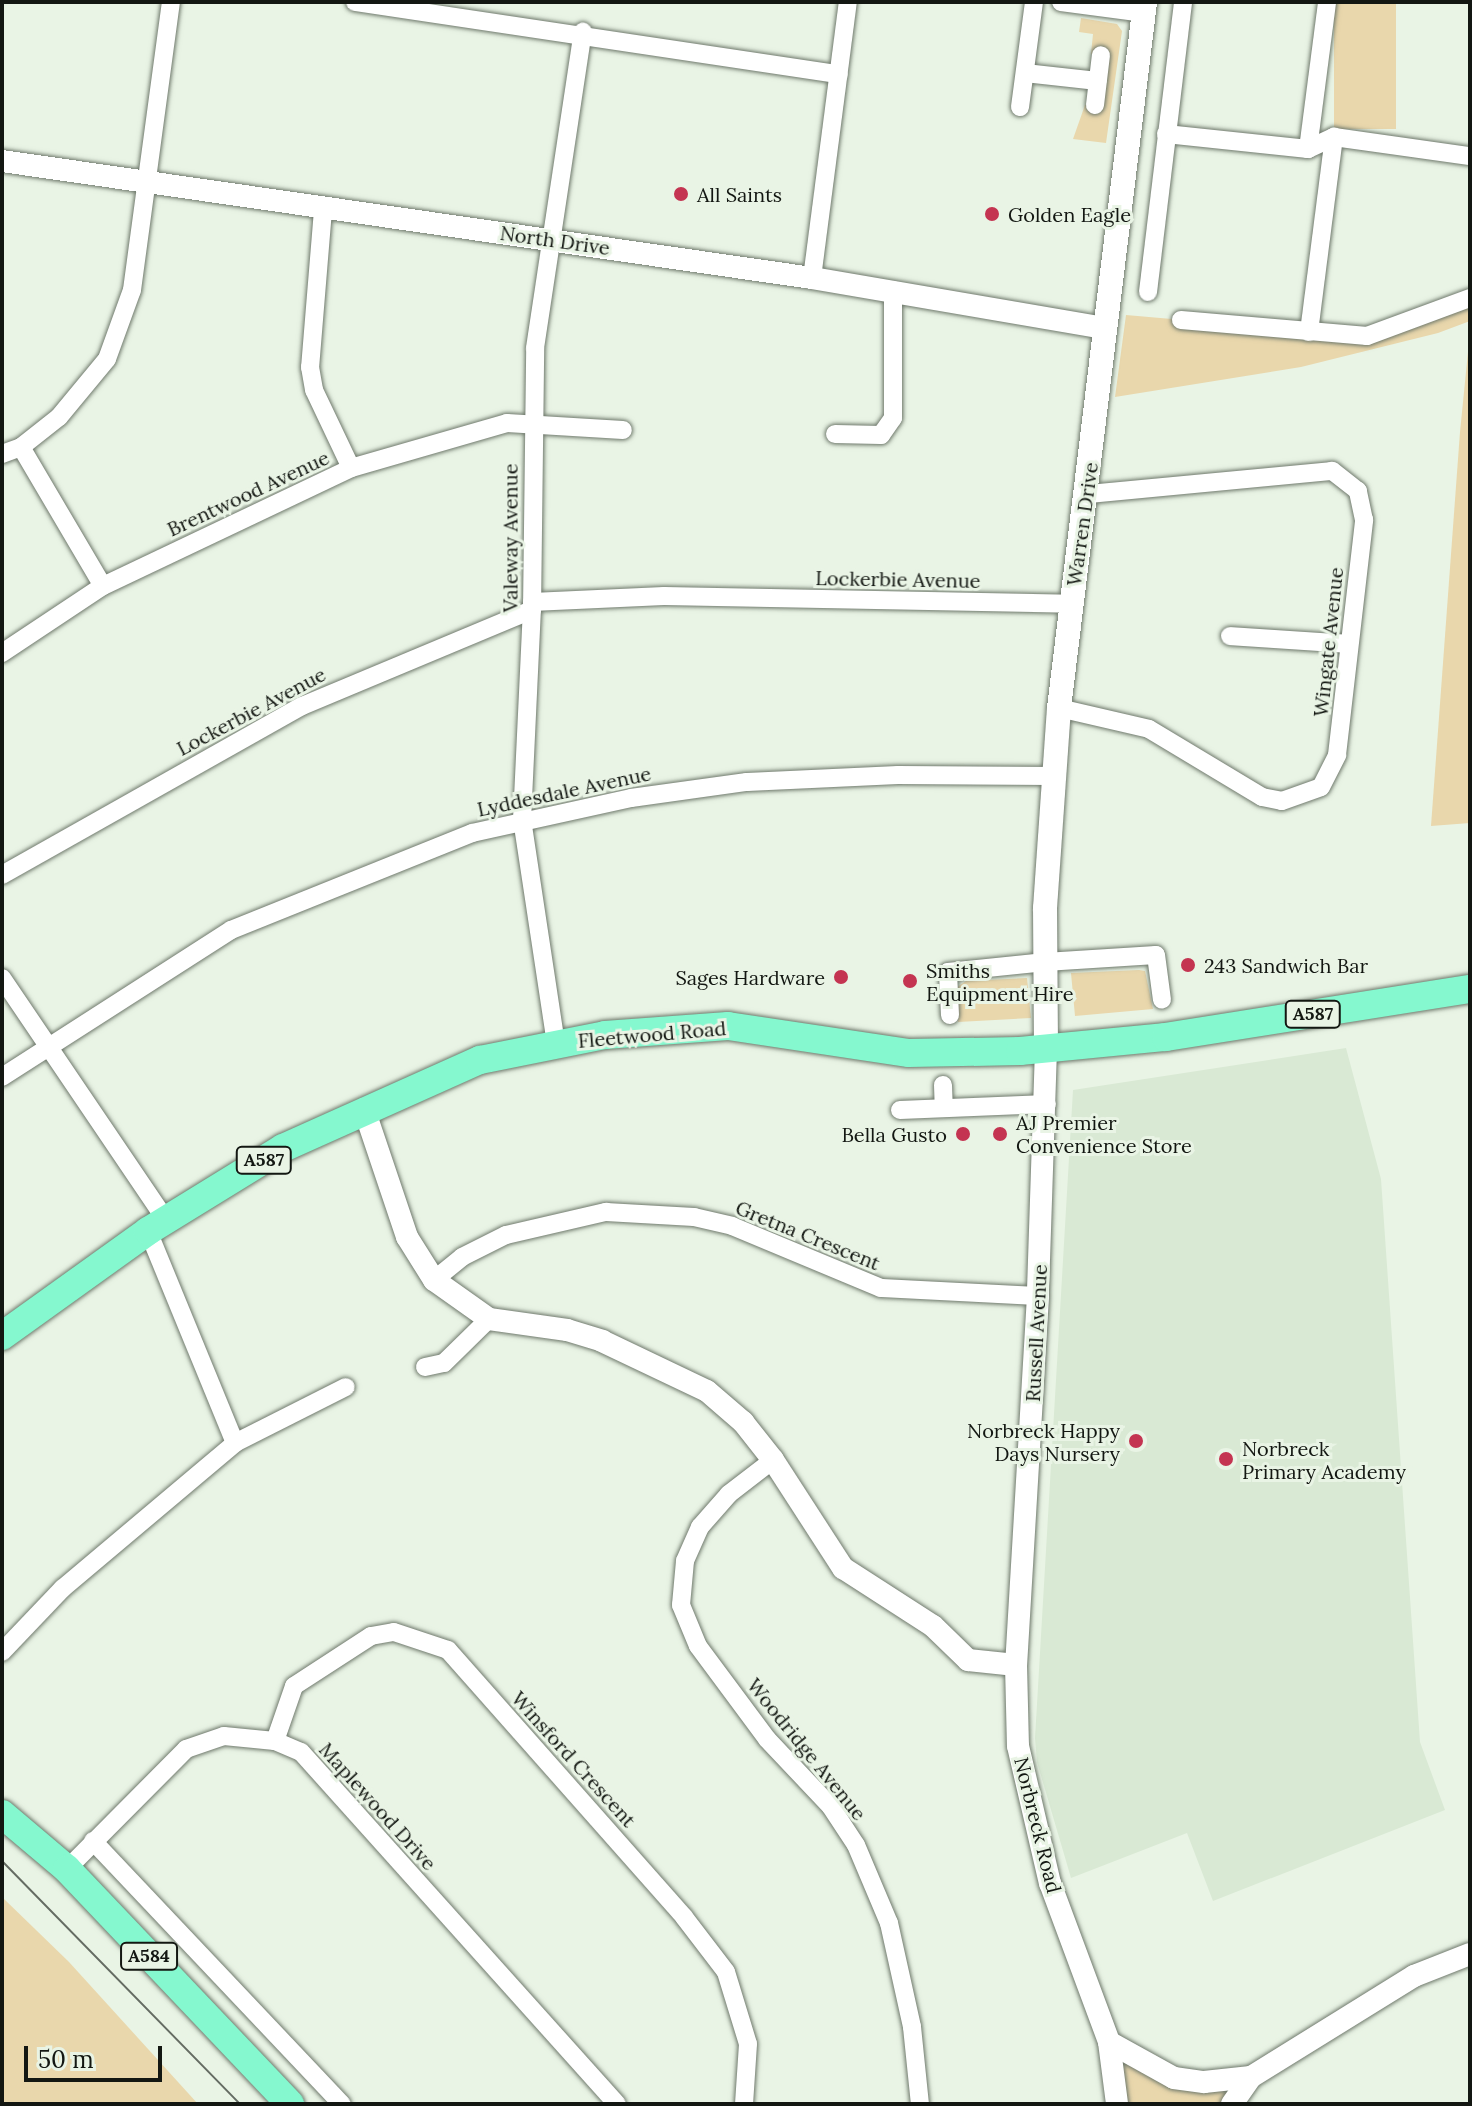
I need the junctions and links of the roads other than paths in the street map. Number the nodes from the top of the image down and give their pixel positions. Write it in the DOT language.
graph roads {
  1 [pos="171,2"];
  2 [pos="355,2"];
  3 [pos="848,2"];
  4 [pos="1034,2"];
  5 [pos="1061,2"];
  6 [pos="1183,2"];
  7 [pos="1327,2"];
  8 [pos="1144,8"];
  9 [pos="583,32"];
  10 [pos="1101,55"];
  11 [pos="839,74"];
  12 [pos="1018,81"];
  13 [pos="1098,81"];
  14 [pos="1095,105"];
  15 [pos="1020,107"];
  16 [pos="1166,134"];
  17 [pos="1334,137"];
  18 [pos="1308,149"];
  19 [pos="1470,156"];
  20 [pos="2,161"];
  21 [pos="147,181"];
  22 [pos="323,210"];
  23 [pos="550,239"];
  24 [pos="812,278"];
  25 [pos="893,290"];
  26 [pos="1148,292"];
  27 [pos="1470,298"];
  28 [pos="1181,320"];
  29 [pos="1106,328"];
  30 [pos="1309,332"];
  31 [pos="532,424"];
  32 [pos="623,430"];
  33 [pos="835,434"];
  34 [pos="21,447"];
  35 [pos="2,454"];
  36 [pos="351,468"];
  37 [pos="1087,494"];
  38 [pos="103,586"];
  39 [pos="1071,604"];
  40 [pos="532,606"];
  41 [pos="1230,636"];
  42 [pos="1349,644"];
  43 [pos="2,653"];
  44 [pos="1059,708"];
  45 [pos="1053,776"];
  46 [pos="522,820"];
  47 [pos="2,875"];
  48 [pos="1045,962"];
  49 [pos="2,978"];
  50 [pos="1470,989"];
  51 [pos="1162,1000"];
  52 [pos="950,1015"];
  53 [pos="556,1044"];
  54 [pos="49,1047"];
  55 [pos="1046,1049"];
  56 [pos="2,1077"];
  57 [pos="943,1085"];
  58 [pos="1047,1104"];
  59 [pos="944,1108"];
  60 [pos="364,1109"];
  61 [pos="900,1110"];
  62 [pos="157,1226"];
  63 [pos="434,1280"];
  64 [pos="1038,1296"];
  65 [pos="489,1319"];
  66 [pos="2,1336"];
  67 [pos="425,1367"];
  68 [pos="346,1387"];
  69 [pos="235,1443"];
  70 [pos="773,1460"];
  71 [pos="2,1652"];
  72 [pos="1016,1665"];
  73 [pos="275,1741"];
  74 [pos="2,1814"];
  75 [pos="93,1841"];
  76 [pos="67,1869"];
  77 [pos="1470,1954"];
  78 [pos="1109,2042"];
  79 [pos="1251,2077"];
  80 [pos="290,2104"];
  81 [pos="342,2104"];
  82 [pos="617,2104"];
  83 [pos="744,2104"];
  84 [pos="920,2104"];
  85 [pos="1117,2104"];
  86 [pos="1232,2104"];
  1 -- 21 [label="street"];
  2 -- 9 [label="street"];
  3 -- 11 [label="street"];
  4 -- 12 [label="street"];
  5 -- 8 [label="street"];
  6 -- 16 [label="street"];
  7 -- 18 [label="street"];
  8 -- 29 [label="main road, Warren Drive"];
  9 -- 11 [label="street"];
  9 -- 23 [label="street, Valeway Avenue"];
  10 -- 13 [label="street"];
  11 -- 24 [label="street"];
  12 -- 13 [label="street"];
  12 -- 15 [label="street"];
  13 -- 14 [label="street"];
  16 -- 18 [label="street"];
  16 -- 26 [label="street"];
  17 -- 18 [label="street"];
  17 -- 19 [label="street"];
  17 -- 30 [label="street"];
  20 -- 21 [label="street, North Drive"];
  21 -- 22 [label="street, North Drive"];
  21 -- 34 [label="street"];
  22 -- 23 [label="street, North Drive"];
  22 -- 36 [label="street"];
  23 -- 24 [label="street, North Drive"];
  23 -- 31 [label="street, Valeway Avenue"];
  24 -- 25 [label="street, North Drive"];
  25 -- 29 [label="street, North Drive"];
  25 -- 33 [label="street"];
  27 -- 30 [label="street"];
  28 -- 30 [label="street"];
  29 -- 37 [label="main road, Warren Drive"];
  31 -- 32 [label="street, Brentwood Avenue"];
  31 -- 36 [label="street, Brentwood Avenue"];
  31 -- 40 [label="street, Valeway Avenue"];
  34 -- 35 [label="street"];
  34 -- 38 [label="street"];
  36 -- 38 [label="street, Brentwood Avenue"];
  37 -- 39 [label="main road, Warren Drive"];
  37 -- 42 [label="street, Wingate Avenue"];
  38 -- 43 [label="street, Brentwood Avenue"];
  39 -- 40 [label="street, Lockerbie Avenue"];
  39 -- 44 [label="main road, Warren Drive"];
  40 -- 46 [label="street, Valeway Avenue"];
  40 -- 47 [label="street, Lockerbie Avenue"];
  41 -- 42 [label="street"];
  42 -- 44 [label="street, Wingate Avenue"];
  44 -- 45 [label="main road, Warren Drive"];
  45 -- 46 [label="street, Lyddesdale Avenue"];
  45 -- 48 [label="main road, Warren Drive"];
  46 -- 53 [label="street, Valeway Avenue"];
  46 -- 54 [label="street, Lyddesdale Avenue"];
  48 -- 51 [label="street"];
  48 -- 52 [label="street"];
  48 -- 55 [label="main road, Warren Drive"];
  49 -- 54 [label="street"];
  50 -- 55 [label="main road, Fleetwood Road / A587"];
  53 -- 55 [label="main road, Fleetwood Road / A587"];
  53 -- 60 [label="main road, Fleetwood Road / A587"];
  54 -- 56 [label="street, Lyddesdale Avenue"];
  54 -- 62 [label="street"];
  55 -- 58 [label="street, Russell Avenue"];
  57 -- 59 [label="street"];
  58 -- 59 [label="street"];
  58 -- 64 [label="street, Russell Avenue"];
  59 -- 61 [label="street"];
  60 -- 62 [label="main road, Fleetwood Road / A587"];
  60 -- 63 [label="street"];
  62 -- 66 [label="main road, Fleetwood Road / A587"];
  62 -- 69 [label="street"];
  63 -- 64 [label="street, Gretna Crescent"];
  63 -- 65 [label="street"];
  64 -- 72 [label="street, Russell Avenue"];
  65 -- 67 [label="street"];
  65 -- 70 [label="street"];
  68 -- 69 [label="street"];
  69 -- 71 [label="street"];
  70 -- 72 [label="street"];
  70 -- 84 [label="street, Woodridge Avenue"];
  72 -- 78 [label="street, Norbreck Road"];
  73 -- 75 [label="street, Maplewood Drive"];
  73 -- 82 [label="street, Maplewood Drive"];
  73 -- 83 [label="street, Winsford Crescent"];
  74 -- 76 [label="main road, A584"];
  75 -- 76 [label="street, Maplewood Drive"];
  75 -- 81 [label="street"];
  76 -- 80 [label="main road, A584"];
  77 -- 79 [label="street"];
  78 -- 79 [label="street"];
  78 -- 85 [label="street, Norbreck Road"];
  79 -- 86 [label="street"];
}
